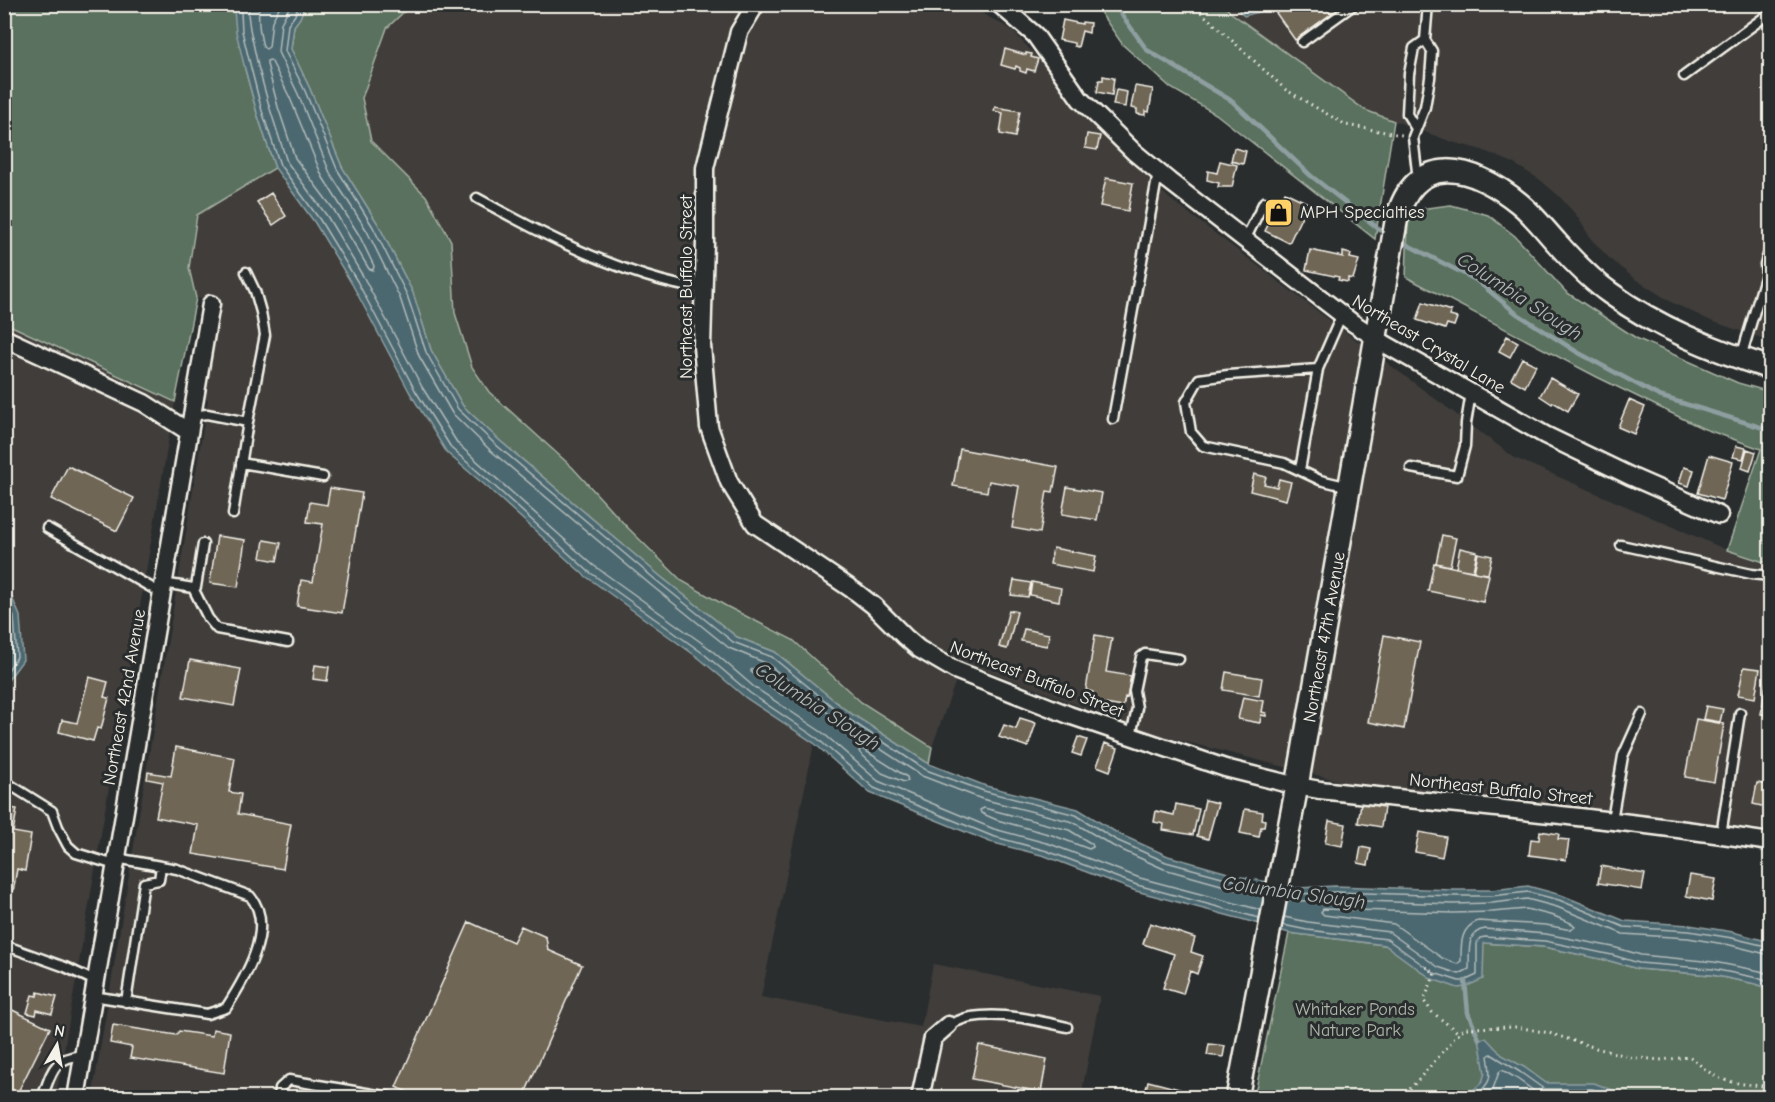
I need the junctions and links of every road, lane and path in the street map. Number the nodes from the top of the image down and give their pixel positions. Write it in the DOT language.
graph roads {
  1 [pos="756,4"];
  2 [pos="999,4"];
  3 [pos="1192,4"];
  4 [pos="1355,4"];
  5 [pos="1428,4"];
  6 [pos="1770,13"];
  7 [pos="1425,40"];
  8 [pos="1302,42"];
  9 [pos="1684,76"];
  10 [pos="1415,127"];
  11 [pos="1413,137"];
  12 [pos="1158,172"];
  13 [pos="1418,181"];
  14 [pos="477,198"];
  15 [pos="1264,202"];
  16 [pos="1245,240"];
  17 [pos="1770,249"];
  18 [pos="246,272"];
  19 [pos="1768,273"];
  20 [pos="704,289"];
  21 [pos="211,304"];
  22 [pos="1342,314"];
  23 [pos="4,338"];
  24 [pos="1376,338"];
  25 [pos="1741,358"];
  26 [pos="1770,368"];
  27 [pos="1318,369"];
  28 [pos="1471,393"];
  29 [pos="1113,419"];
  30 [pos="248,422"];
  31 [pos="190,426"];
  32 [pos="241,463"];
  33 [pos="1411,468"];
  34 [pos="1300,470"];
  35 [pos="323,477"];
  36 [pos="1350,487"];
  37 [pos="233,514"];
  38 [pos="1719,516"];
  39 [pos="47,528"];
  40 [pos="203,544"];
  41 [pos="1621,545"];
  42 [pos="1770,576"];
  43 [pos="162,588"];
  44 [pos="193,588"];
  45 [pos="288,642"];
  46 [pos="1179,659"];
  47 [pos="1740,713"];
  48 [pos="1642,714"];
  49 [pos="1131,736"];
  50 [pos="4,781"];
  51 [pos="1297,786"];
  52 [pos="1612,820"];
  53 [pos="1721,835"];
  54 [pos="1770,842"];
  55 [pos="116,861"];
  56 [pos="161,866"];
  57 [pos="4,945"];
  58 [pos="1426,967"];
  59 [pos="94,988"];
  60 [pos="126,1002"];
  61 [pos="948,1024"];
  62 [pos="1067,1027"];
  63 [pos="1460,1034"];
  64 [pos="83,1055"];
  65 [pos="1770,1087"];
  66 [pos="390,1097"];
  67 [pos="42,1098"];
  68 [pos="76,1098"];
  69 [pos="279,1098"];
  70 [pos="920,1098"];
  71 [pos="1237,1098"];
  72 [pos="1402,1098"];
  1 -- 20 [label="street, Northeast Buffalo Street"];
  2 -- 12 [label="street, Northeast Crystal Lane"];
  3 -- 11 [label="path"];
  4 -- 8 [label="lane"];
  5 -- 7 [label="lane"];
  6 -- 9 [label="lane"];
  7 -- 10 [label="lane"];
  7 -- 10 [label="lane"];
  10 -- 11 [label="lane"];
  11 -- 13 [label="lane"];
  12 -- 16 [label="street, Northeast Crystal Lane"];
  12 -- 29 [label="lane"];
  13 -- 24 [label="street, Northeast 47th Avenue"];
  13 -- 25 [label="street"];
  14 -- 20 [label="lane"];
  15 -- 16 [label="lane"];
  16 -- 22 [label="street, Northeast Crystal Lane"];
  17 -- 19 [label="lane"];
  18 -- 30 [label="lane"];
  19 -- 25 [label="lane"];
  20 -- 49 [label="street, Northeast Buffalo Street"];
  21 -- 31 [label="street, Northeast 42nd Avenue"];
  22 -- 24 [label="street, Northeast Crystal Lane"];
  22 -- 27 [label="lane"];
  23 -- 31 [label="street"];
  24 -- 28 [label="street, Northeast Crystal Lane"];
  24 -- 36 [label="street, Northeast 47th Avenue"];
  25 -- 26 [label="street"];
  27 -- 34 [label="lane"];
  27 -- 34 [label="lane"];
  28 -- 33 [label="lane"];
  28 -- 38 [label="street, Northeast Crystal Lane"];
  30 -- 31 [label="lane"];
  30 -- 32 [label="lane"];
  31 -- 43 [label="street, Northeast 42nd Avenue"];
  32 -- 35 [label="lane"];
  32 -- 37 [label="lane"];
  34 -- 36 [label="lane"];
  36 -- 51 [label="street, Northeast 47th Avenue"];
  39 -- 43 [label="lane"];
  40 -- 44 [label="lane"];
  41 -- 42 [label="lane"];
  43 -- 44 [label="lane"];
  43 -- 55 [label="street, Northeast 42nd Avenue"];
  44 -- 45 [label="lane"];
  46 -- 49 [label="lane"];
  47 -- 53 [label="lane"];
  48 -- 52 [label="lane"];
  49 -- 51 [label="street, Northeast Buffalo Street"];
  50 -- 55 [label="lane"];
  51 -- 52 [label="street, Northeast Buffalo Street"];
  51 -- 71 [label="street, Northeast 47th Avenue"];
  52 -- 53 [label="street, Northeast Buffalo Street"];
  53 -- 54 [label="street, Northeast Buffalo Street"];
  55 -- 56 [label="lane"];
  55 -- 59 [label="street, Northeast 42nd Avenue"];
  56 -- 60 [label="lane"];
  56 -- 60 [label="lane"];
  57 -- 59 [label="lane"];
  58 -- 63 [label="path"];
  59 -- 60 [label="lane"];
  59 -- 64 [label="street, Northeast 42nd Avenue"];
  61 -- 62 [label="lane"];
  61 -- 70 [label="street"];
  63 -- 65 [label="path"];
  63 -- 72 [label="path"];
  64 -- 67 [label="lane"];
  64 -- 68 [label="street, Northeast 42nd Avenue"];
  66 -- 69 [label="lane"];
}
